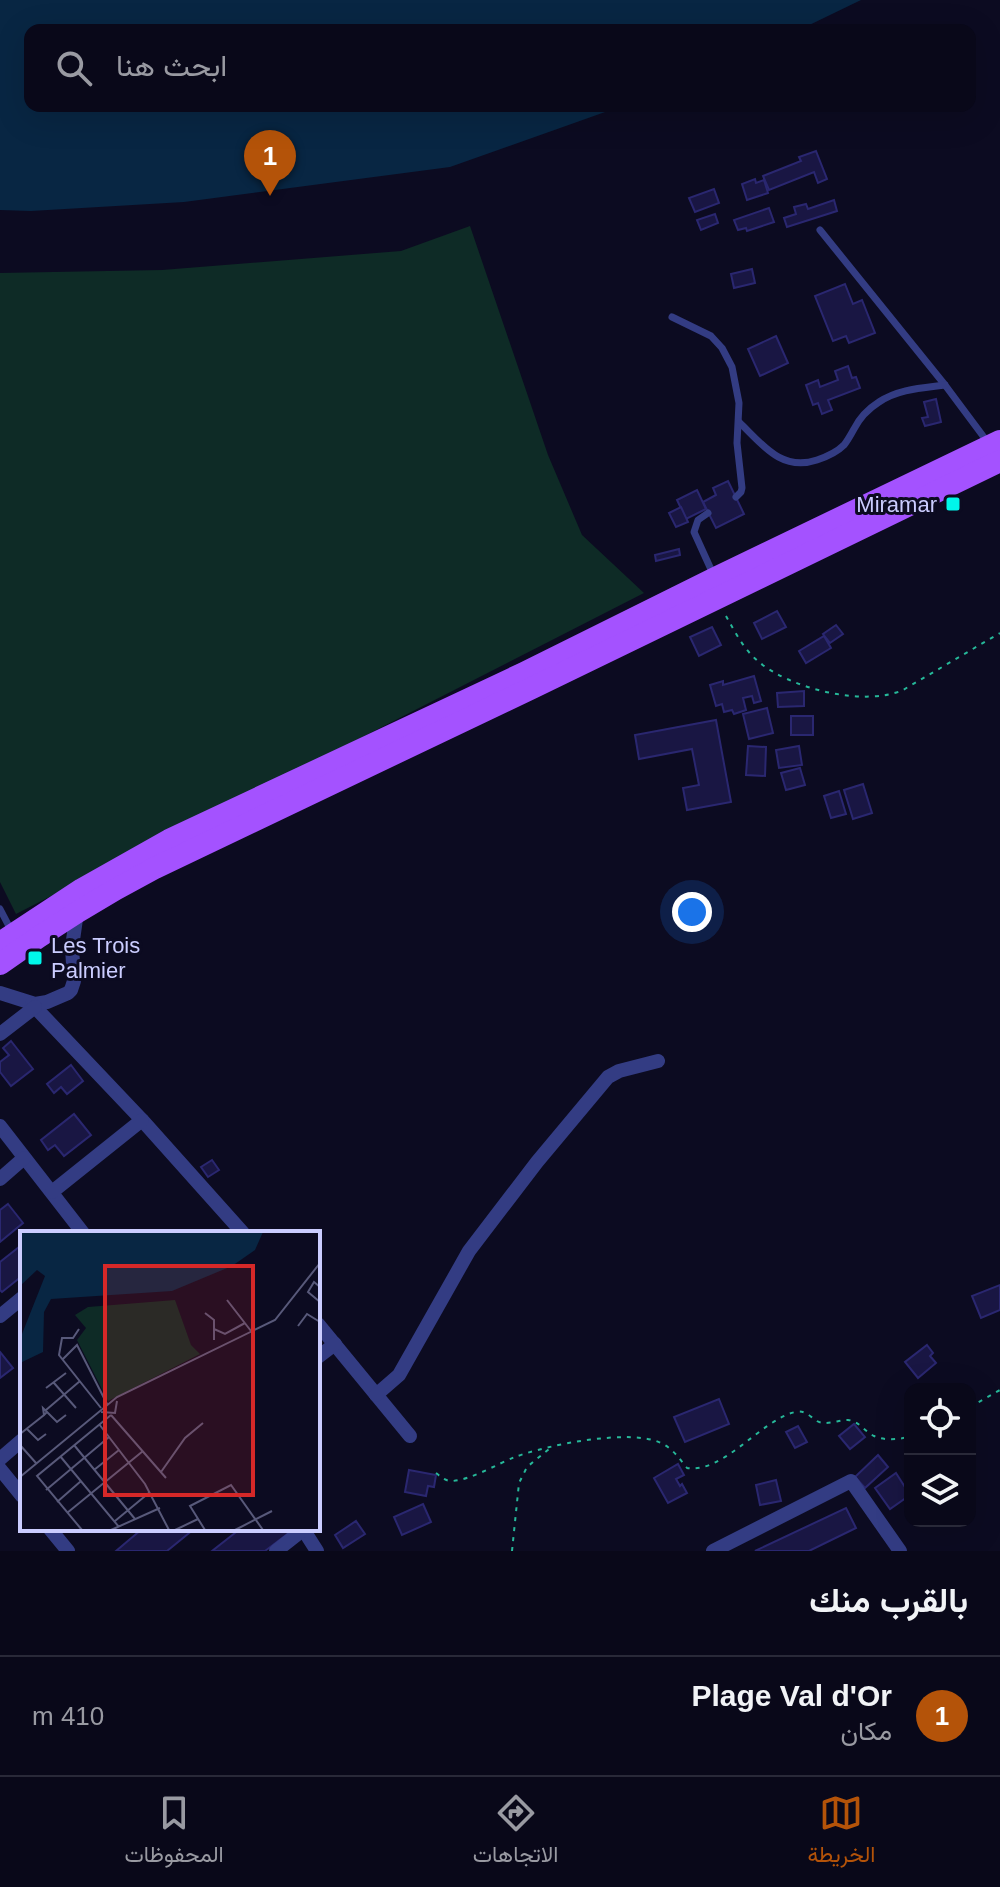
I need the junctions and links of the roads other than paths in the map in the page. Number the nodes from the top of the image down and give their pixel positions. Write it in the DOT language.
graph roads {
  1 [pos="820,230"];
  2 [pos="672,317"];
  3 [pos="945,385"];
  4 [pos="739,422"];
  5 [pos="997,449"];
  6 [pos="736,497"];
  7 [pos="708,513"];
  8 [pos="715,588"];
  9 [pos="0,909"];
  10 [pos="77,912"];
  11 [pos="7,938"];
  12 [pos="0,964"];
  13 [pos="0,993"];
  14 [pos="34,1005"];
  15 [pos="0,1034"];
  16 [pos="658,1061"];
  17 [pos="142,1120"];
  18 [pos="0,1126"];
  19 [pos="24,1158"];
  20 [pos="0,1179"];
  21 [pos="52,1192"];
  22 [pos="81,1231"];
  23 [pos="241,1231"];
  24 [pos="20,1300"];
  25 [pos="0,1316"];
  26 [pos="320,1326"];
  27 [pos="335,1344"];
  28 [pos="320,1355"];
  29 [pos="376,1395"];
  30 [pos="410,1436"];
  31 [pos="20,1442"];
  32 [pos="0,1459"];
  33 [pos="0,1469"];
  34 [pos="20,1494"];
  35 [pos="52,1531"];
  36 [pos="301,1531"];
  37 [pos="304,1531"];
  38 [pos="68,1551"];
  39 [pos="276,1551"];
  40 [pos="317,1551"];
  41 [pos="713,1551"];
  42 [pos="900,1551"];
  1 -- 3 [label="lane"];
  2 -- 4 [label="lane"];
  3 -- 4 [label="lane"];
  3 -- 5 [label="lane"];
  4 -- 6 [label="lane"];
  5 -- 8 [label="main road"];
  7 -- 8 [label="lane"];
  8 -- 10 [label="main road"];
  8 -- 11 [label="main road"];
  9 -- 11 [label="lane"];
  10 -- 12 [label="main road"];
  10 -- 14 [label="street"];
  13 -- 14 [label="street"];
  14 -- 15 [label="street"];
  14 -- 17 [label="street"];
  16 -- 29 [label="street"];
  17 -- 21 [label="street"];
  17 -- 23 [label="street"];
  18 -- 19 [label="street"];
  19 -- 20 [label="street"];
  19 -- 21 [label="street"];
  21 -- 22 [label="street"];
  24 -- 25 [label="street"];
  26 -- 27 [label="street"];
  27 -- 28 [label="street"];
  27 -- 29 [label="street"];
  29 -- 30 [label="street"];
  31 -- 32 [label="street"];
  33 -- 34 [label="street"];
  35 -- 38 [label="street"];
  36 -- 39 [label="street"];
  37 -- 40 [label="street"];
  41 -- 42 [label="street"];
}
